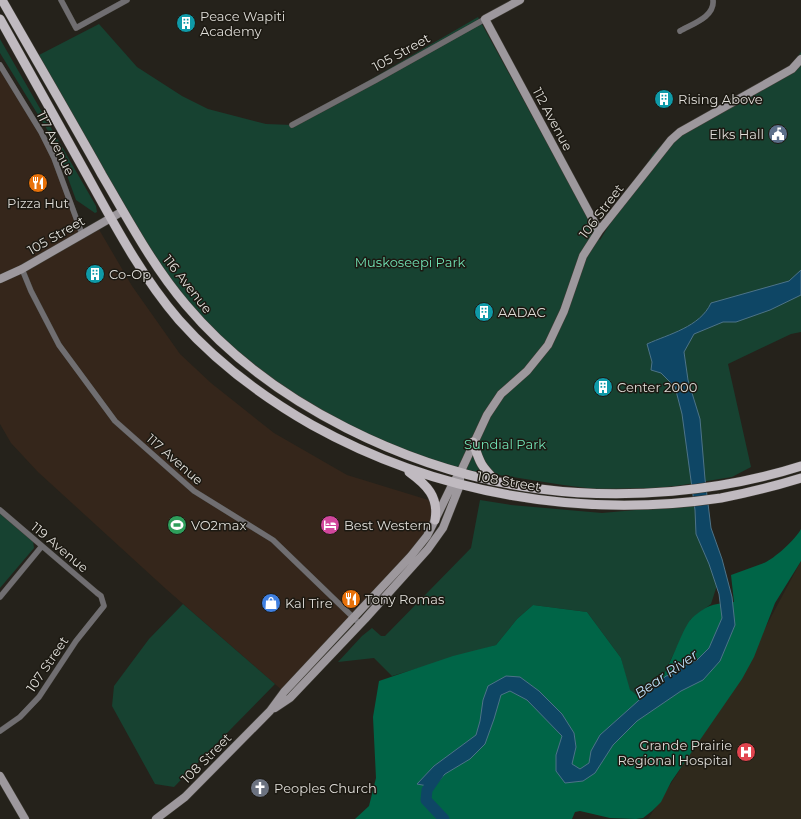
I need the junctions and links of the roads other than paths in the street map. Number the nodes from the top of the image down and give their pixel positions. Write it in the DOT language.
graph roads {
  1 [pos="2,0"];
  2 [pos="61,0"];
  3 [pos="127,0"];
  4 [pos="520,0"];
  5 [pos="713,0"];
  6 [pos="0,19"];
  7 [pos="486,19"];
  8 [pos="680,31"];
  9 [pos="800,60"];
  10 [pos="0,65"];
  11 [pos="292,125"];
  12 [pos="123,211"];
  13 [pos="111,218"];
  14 [pos="599,231"];
  15 [pos="82,234"];
  16 [pos="22,269"];
  17 [pos="0,278"];
  18 [pos="473,442"];
  19 [pos="801,466"];
  20 [pos="404,467"];
  21 [pos="461,471"];
  22 [pos="801,478"];
  23 [pos="498,482"];
  24 [pos="456,484"];
  25 [pos="0,510"];
  26 [pos="435,520"];
  27 [pos="42,546"];
  28 [pos="0,597"];
  29 [pos="104,602"];
  30 [pos="357,622"];
  31 [pos="0,731"];
  32 [pos="0,776"];
  33 [pos="24,819"];
  34 [pos="156,819"];
  1 -- 12 [label="main road, 116 Avenue"];
  2 -- 3 [label="street"];
  4 -- 7 [label="street, 105 Street"];
  5 -- 8 [label="street"];
  6 -- 13 [label="main road"];
  7 -- 11 [label="street, 105 Street"];
  7 -- 14 [label="street, 112 Avenue"];
  9 -- 14 [label="street, 106 Street"];
  10 -- 15 [label="street, 117 Avenue"];
  12 -- 13 [label="street, 105 Street"];
  12 -- 21 [label="main road, 116 Avenue"];
  13 -- 15 [label="street, 105 Street"];
  13 -- 20 [label="main road"];
  14 -- 18 [label="street, 106 Street"];
  15 -- 16 [label="street, 105 Street"];
  16 -- 17 [label="street, 105 Street"];
  16 -- 30 [label="street, 117 Avenue"];
  18 -- 21 [label="street, 106 Street"];
  18 -- 23 [label="main road"];
  19 -- 23 [label="main road, 108 Street"];
  20 -- 24 [label="main road"];
  20 -- 26 [label="main road"];
  21 -- 23 [label="main road, 108 Street"];
  21 -- 24 [label="street, 106 Street"];
  22 -- 24 [label="main road, 108 Street"];
  24 -- 26 [label="street, 108 Street"];
  24 -- 30 [label="street, 108 Street"];
  25 -- 27 [label="street, 119 Avenue"];
  26 -- 30 [label="street, 108 Street"];
  27 -- 28 [label="street"];
  27 -- 29 [label="street, 119 Avenue"];
  29 -- 31 [label="street, 107 Street"];
  30 -- 34 [label="street, 108 Street"];
  32 -- 33 [label="street"];
}
